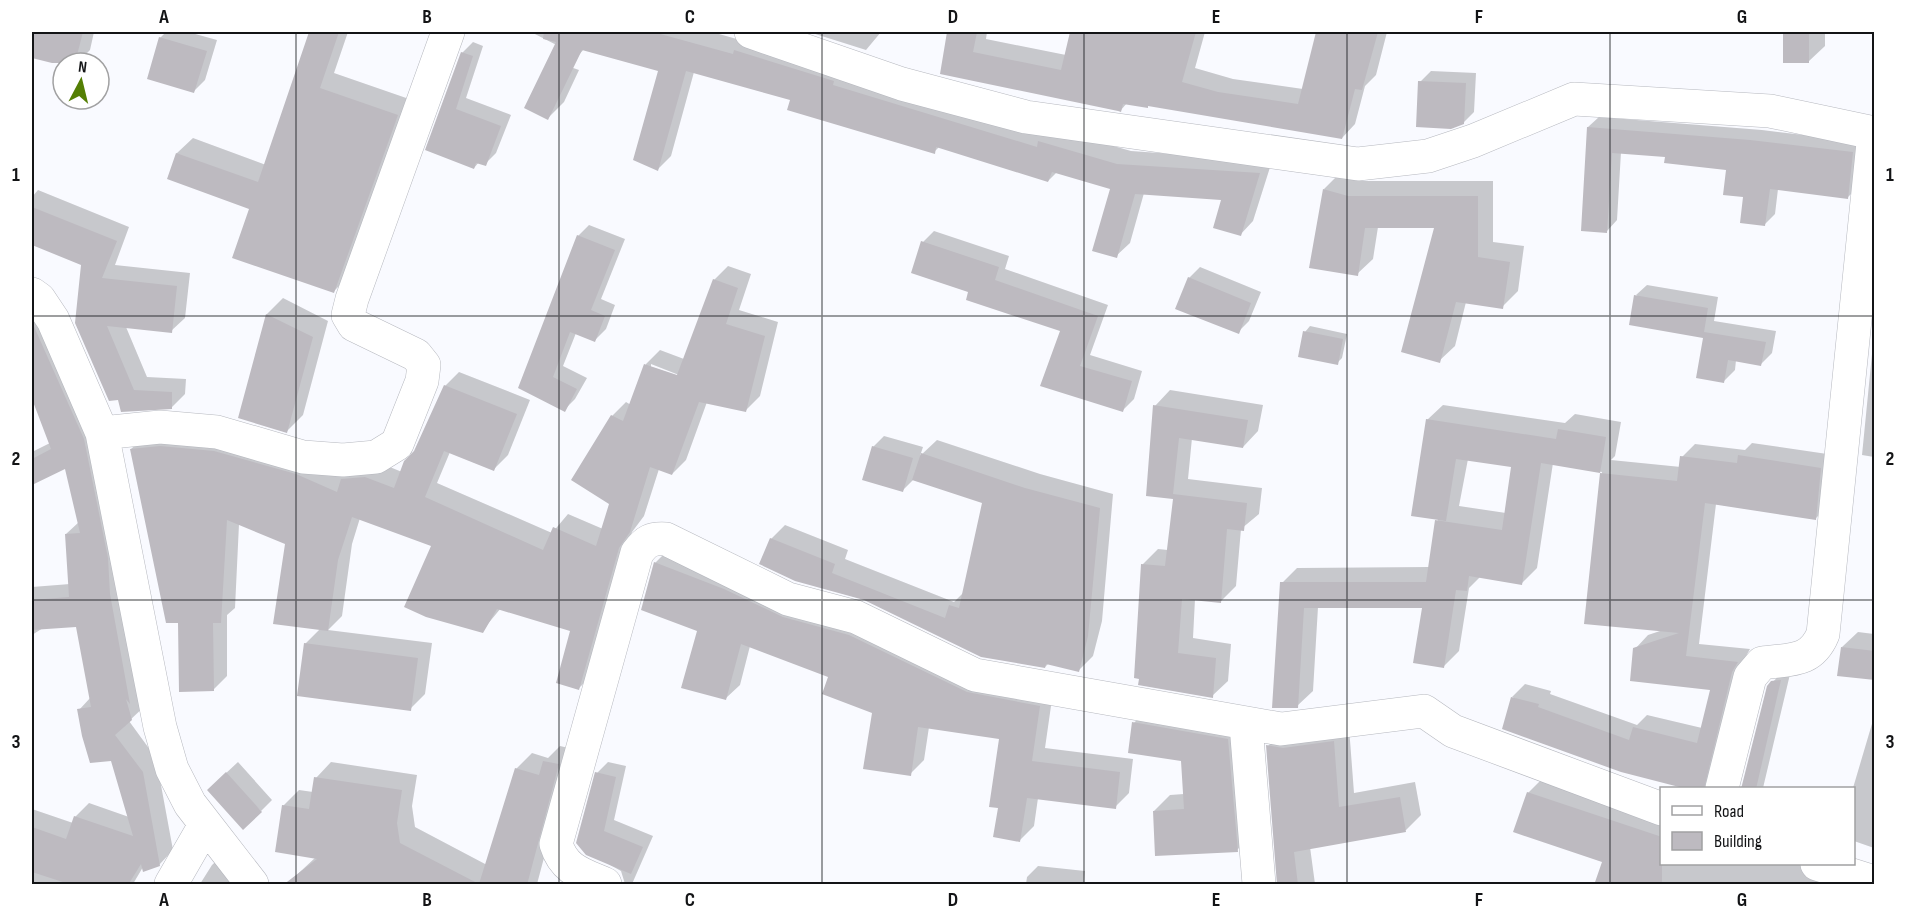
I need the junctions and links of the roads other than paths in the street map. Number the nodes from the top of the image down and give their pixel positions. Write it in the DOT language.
graph roads {
  1 [pos="448,32"];
  2 [pos="751,32"];
  3 [pos="1874,133"];
  4 [pos="32,294"];
  5 [pos="102,433"];
  6 [pos="1246,725"];
  7 [pos="1722,787"];
  8 [pos="1660,808"];
  9 [pos="205,825"];
  10 [pos="1819,865"];
  11 [pos="1858,881"];
  12 [pos="171,885"];
  13 [pos="252,885"];
  14 [pos="605,885"];
  15 [pos="1259,885"];
  1 -- 5 [label="street"];
  2 -- 3 [label="street"];
  3 -- 7 [label="street"];
  4 -- 5 [label="street"];
  5 -- 9 [label="street"];
  6 -- 8 [label="street"];
  6 -- 14 [label="street"];
  6 -- 15 [label="street"];
  9 -- 12 [label="street"];
  9 -- 13 [label="street"];
  10 -- 11 [label="street"];
}
